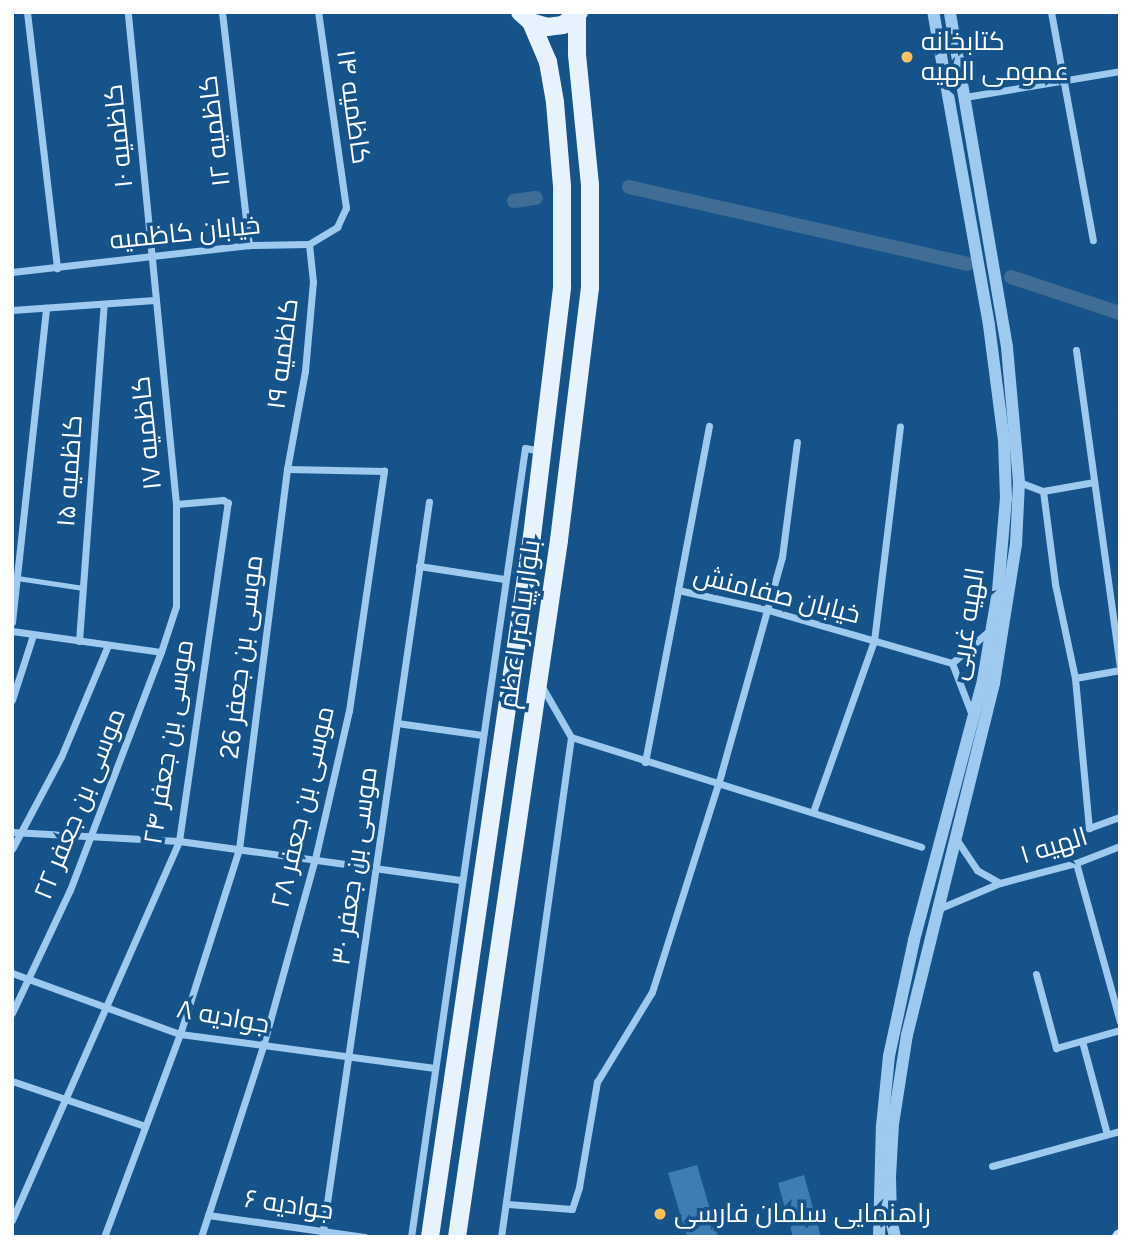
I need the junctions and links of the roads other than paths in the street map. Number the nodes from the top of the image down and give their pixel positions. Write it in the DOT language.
graph roads {
  1 [pos="27,12"];
  2 [pos="128,12"];
  3 [pos="222,12"];
  4 [pos="318,12"];
  5 [pos="933,12"];
  6 [pos="950,12"];
  7 [pos="1051,12"];
  8 [pos="578,14"];
  9 [pos="525,17"];
  10 [pos="577,54"];
  11 [pos="548,62"];
  12 [pos="1117,71"];
  13 [pos="1063,81"];
  14 [pos="965,97"];
  15 [pos="1093,240"];
  16 [pos="309,244"];
  17 [pos="249,245"];
  18 [pos="152,256"];
  19 [pos="57,268"];
  20 [pos="12,272"];
  21 [pos="155,300"];
  22 [pos="104,304"];
  23 [pos="46,308"];
  24 [pos="12,310"];
  25 [pos="1076,350"];
  26 [pos="709,426"];
  27 [pos="900,427"];
  28 [pos="797,442"];
  29 [pos="543,451"];
  30 [pos="287,469"];
  31 [pos="1019,482"];
  32 [pos="1094,482"];
  33 [pos="1043,491"];
  34 [pos="429,502"];
  35 [pos="176,504"];
  36 [pos="419,566"];
  37 [pos="17,578"];
  38 [pos="504,579"];
  39 [pos="83,588"];
  40 [pos="678,590"];
  41 [pos="176,606"];
  42 [pos="768,610"];
  43 [pos="12,622"];
  44 [pos="991,629"];
  45 [pos="12,631"];
  46 [pos="33,635"];
  47 [pos="79,641"];
  48 [pos="874,641"];
  49 [pos="108,645"];
  50 [pos="162,652"];
  51 [pos="953,663"];
  52 [pos="1120,668"];
  53 [pos="1075,678"];
  54 [pos="538,681"];
  55 [pos="12,700"];
  56 [pos="973,717"];
  57 [pos="397,723"];
  58 [pos="482,735"];
  59 [pos="571,737"];
  60 [pos="645,762"];
  61 [pos="718,783"];
  62 [pos="813,812"];
  63 [pos="1120,817"];
  64 [pos="12,832"];
  65 [pos="22,832"];
  66 [pos="90,836"];
  67 [pos="955,837"];
  68 [pos="179,841"];
  69 [pos="1120,846"];
  70 [pos="921,847"];
  71 [pos="12,849"];
  72 [pos="239,849"];
  73 [pos="315,859"];
  74 [pos="1076,863"];
  75 [pos="376,868"];
  76 [pos="460,880"];
  77 [pos="1000,883"];
  78 [pos="937,909"];
  79 [pos="12,973"];
  80 [pos="1036,974"];
  81 [pos="29,979"];
  82 [pos="106,1007"];
  83 [pos="12,1013"];
  84 [pos="1120,1022"];
  85 [pos="1120,1030"];
  86 [pos="180,1034"];
  87 [pos="1082,1041"];
  88 [pos="263,1046"];
  89 [pos="348,1057"];
  90 [pos="435,1068"];
  91 [pos="12,1081"];
  92 [pos="65,1101"];
  93 [pos="145,1126"];
  94 [pos="1120,1130"];
  95 [pos="1107,1134"];
  96 [pos="992,1166"];
  97 [pos="506,1204"];
  98 [pos="208,1215"];
  99 [pos="12,1220"];
  100 [pos="323,1234"];
  101 [pos="104,1237"];
  102 [pos="201,1237"];
  103 [pos="364,1237"];
  104 [pos="411,1237"];
  105 [pos="430,1237"];
  106 [pos="457,1237"];
  107 [pos="501,1237"];
  108 [pos="879,1237"];
  109 [pos="895,1237"];
  1 -- 19 [label="street"];
  2 -- 18 [label="street, کاظمیه ۱۰"];
  3 -- 17 [label="street, کاظمیه ۱۲"];
  4 -- 16 [label="street, کاظمیه ۱۴"];
  5 -- 44 [label="street, الهیه غربی"];
  6 -- 14 [label="street, الهیه غربی"];
  7 -- 13 [label="street"];
  8 -- 9 [label="main road"];
  8 -- 10 [label="main road, بلوار پیامبر اعظم"];
  9 -- 11 [label="main road, بلوار پیامبر اعظم"];
  10 -- 11 [label="main road"];
  10 -- 54 [label="main road, بلوار پیامبر اعظم"];
  11 -- 29 [label="main road, بلوار پیامبر اعظم"];
  12 -- 13 [label="street"];
  13 -- 14 [label="street"];
  13 -- 15 [label="street"];
  14 -- 31 [label="street, الهیه غربی"];
  16 -- 17 [label="street, خیابان کاظمیه"];
  16 -- 30 [label="street, کاظمیه ۱۹"];
  17 -- 18 [label="street, خیابان کاظمیه"];
  18 -- 19 [label="street, خیابان کاظمیه"];
  18 -- 21 [label="street, کاظمیه ۱۷"];
  19 -- 20 [label="street, خیابان کاظمیه"];
  21 -- 22 [label="street"];
  21 -- 35 [label="street, کاظمیه ۱۷"];
  22 -- 23 [label="street"];
  22 -- 39 [label="street, کاظمیه ۱۵"];
  23 -- 24 [label="street"];
  23 -- 37 [label="street"];
  25 -- 32 [label="street"];
  26 -- 40 [label="street"];
  27 -- 48 [label="street"];
  28 -- 42 [label="street"];
  29 -- 38 [label="street"];
  29 -- 105 [label="main road, بلوار پیامبر اعظم"];
  30 -- 72 [label="street, موسی بن جعفر 26"];
  30 -- 73 [label="street, موسی بن جعفر ۲۸"];
  31 -- 33 [label="street"];
  31 -- 67 [label="street, الهیه غربی"];
  32 -- 33 [label="street"];
  32 -- 52 [label="street"];
  33 -- 53 [label="street"];
  34 -- 36 [label="street, موسی بن جعفر ۳۰"];
  35 -- 41 [label="street, کاظمیه ۱۷"];
  35 -- 68 [label="street, موسی بن جعفر ۲۴"];
  36 -- 38 [label="street"];
  36 -- 57 [label="street, موسی بن جعفر ۳۰"];
  37 -- 39 [label="lane"];
  37 -- 43 [label="street"];
  38 -- 58 [label="street"];
  39 -- 47 [label="street, کاظمیه ۱۵"];
  40 -- 42 [label="street, خیابان صفامنش"];
  40 -- 60 [label="street, خیابان صفامنش"];
  41 -- 50 [label="street, موسی بن جعفر ۲۲"];
  42 -- 48 [label="street, خیابان صفامنش"];
  42 -- 61 [label="street"];
  44 -- 51 [label="street"];
  44 -- 56 [label="street, الهیه غربی"];
  45 -- 46 [label="street"];
  46 -- 47 [label="street"];
  46 -- 55 [label="street"];
  47 -- 49 [label="street"];
  48 -- 51 [label="street, خیابان صفامنش"];
  48 -- 62 [label="street"];
  49 -- 50 [label="street"];
  49 -- 65 [label="street"];
  50 -- 66 [label="street, موسی بن جعفر ۲۲"];
  51 -- 56 [label="street"];
  52 -- 53 [label="street"];
  53 -- 63 [label="street"];
  54 -- 59 [label="street"];
  54 -- 106 [label="main road, بلوار پیامبر اعظم"];
  56 -- 108 [label="street, الهیه غربی"];
  57 -- 58 [label="street"];
  57 -- 75 [label="street, موسی بن جعفر ۳۰"];
  58 -- 76 [label="street"];
  59 -- 60 [label="street"];
  59 -- 97 [label="street"];
  60 -- 61 [label="street"];
  61 -- 62 [label="street"];
  61 -- 97 [label="street"];
  62 -- 70 [label="street"];
  64 -- 65 [label="street"];
  65 -- 66 [label="street"];
  65 -- 71 [label="street"];
  66 -- 68 [label="street"];
  66 -- 81 [label="street, موسی بن جعفر ۲۲"];
  67 -- 77 [label="street"];
  67 -- 78 [label="street, الهیه غربی"];
  68 -- 72 [label="street"];
  68 -- 82 [label="street, موسی بن جعفر ۲۴"];
  69 -- 74 [label="street, الهیه ۱"];
  72 -- 73 [label="street"];
  72 -- 86 [label="street, موسی بن جعفر 26"];
  73 -- 75 [label="street"];
  73 -- 88 [label="street, موسی بن جعفر ۲۸"];
  74 -- 77 [label="street, الهیه ۱"];
  74 -- 84 [label="street"];
  75 -- 76 [label="street"];
  75 -- 89 [label="street, موسی بن جعفر ۳۰"];
  76 -- 90 [label="street"];
  77 -- 78 [label="street, الهیه ۱"];
  78 -- 109 [label="street, الهیه غربی"];
  79 -- 81 [label="street, جوادیه ۸"];
  80 -- 87 [label="street"];
  81 -- 82 [label="street, جوادیه ۸"];
  81 -- 83 [label="street, موسی بن جعفر ۲۲"];
  82 -- 86 [label="street, جوادیه ۸"];
  82 -- 92 [label="street, موسی بن جعفر ۲۴"];
  85 -- 87 [label="street"];
  86 -- 88 [label="street, جوادیه ۸"];
  86 -- 93 [label="street, موسی بن جعفر 26"];
  87 -- 95 [label="street"];
  88 -- 89 [label="street, جوادیه ۸"];
  88 -- 98 [label="street, موسی بن جعفر ۲۸"];
  89 -- 90 [label="street, جوادیه ۸"];
  89 -- 100 [label="street, موسی بن جعفر ۳۰"];
  90 -- 104 [label="street"];
  91 -- 92 [label="street"];
  92 -- 93 [label="street"];
  92 -- 99 [label="street, موسی بن جعفر ۲۴"];
  93 -- 101 [label="street, موسی بن جعفر 26"];
  94 -- 95 [label="street"];
  95 -- 96 [label="street"];
  97 -- 107 [label="street"];
  98 -- 100 [label="street, جوادیه ۶"];
  98 -- 102 [label="street, موسی بن جعفر ۲۸"];
  100 -- 103 [label="street, جوادیه ۶"];
}
